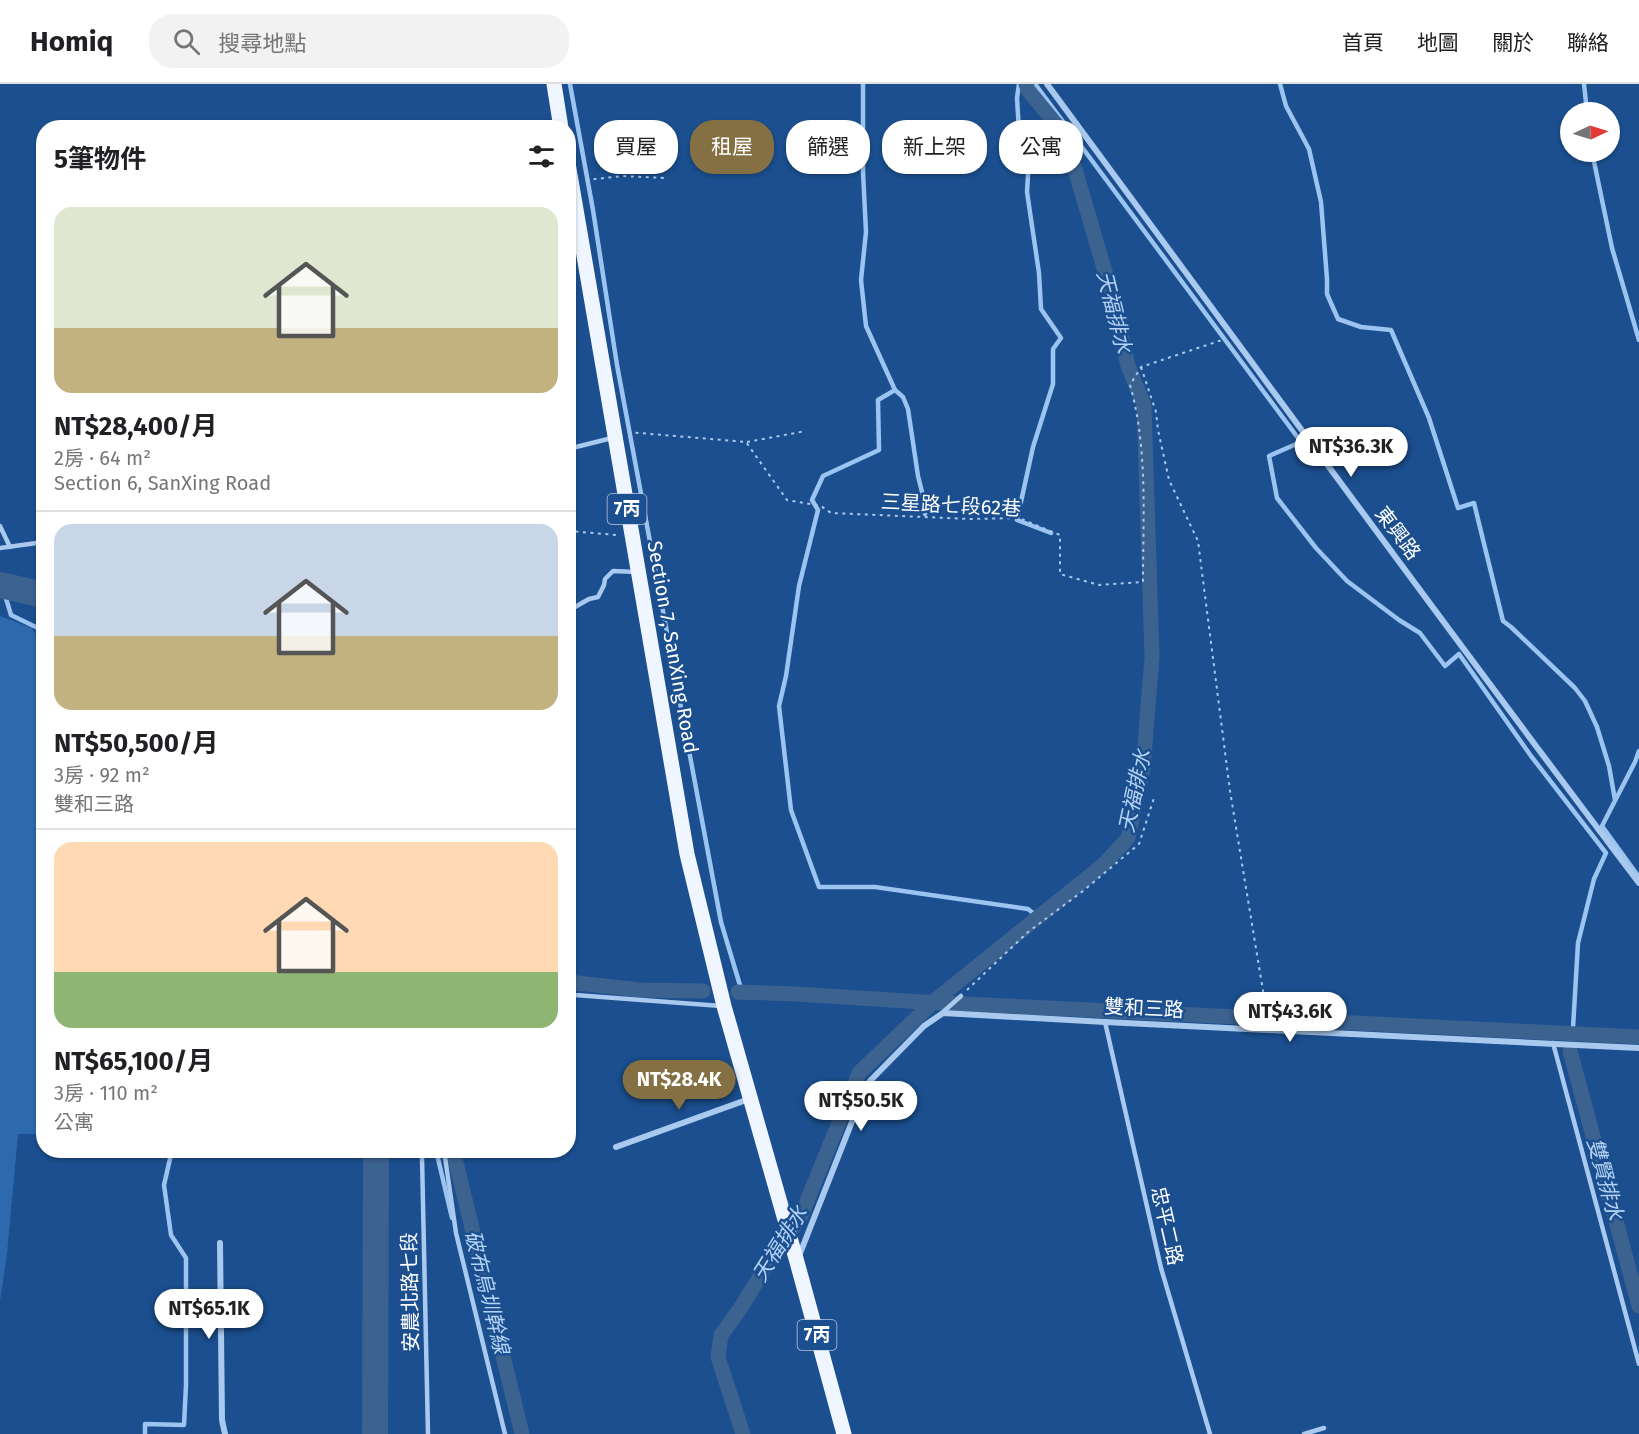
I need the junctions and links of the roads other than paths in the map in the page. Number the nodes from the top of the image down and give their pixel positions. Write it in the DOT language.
graph roads {
  1 [pos="554,84"];
  2 [pos="1047,84"];
  3 [pos="560,120"];
  4 [pos="576,206"];
  5 [pos="614,434"];
  6 [pos="576,446"];
  7 [pos="0,526"];
  8 [pos="36,543"];
  9 [pos="10,547"];
  10 [pos="0,548"];
  11 [pos="639,572"];
  12 [pos="576,606"];
  13 [pos="1639,883"];
  14 [pos="576,995"];
  15 [pos="721,995"];
  16 [pos="961,996"];
  17 [pos="943,1013"];
  18 [pos="1105,1022"];
  19 [pos="1553,1043"];
  20 [pos="1639,1048"];
  21 [pos="750,1098"];
  22 [pos="616,1147"];
  23 [pos="423,1158"];
  24 [pos="445,1158"];
  25 [pos="220,1244"];
  26 [pos="797,1262"];
  27 [pos="1639,1364"];
  28 [pos="1324,1428"];
  29 [pos="225,1434"];
  30 [pos="428,1434"];
  31 [pos="505,1434"];
  32 [pos="844,1434"];
  33 [pos="1210,1434"];
  34 [pos="1304,1434"];
  1 -- 3 [label="main road"];
  2 -- 13 [label="street, 東興路"];
  4 -- 5 [label="main road, Section 7, SanXing Road / 7丙"];
  5 -- 6 [label="lane"];
  5 -- 11 [label="main road, Section 7, SanXing Road / 7丙"];
  7 -- 9 [label="lane"];
  8 -- 9 [label="lane"];
  9 -- 10 [label="lane"];
  11 -- 12 [label="lane"];
  11 -- 15 [label="main road, Section 7, SanXing Road / 7丙"];
  14 -- 15 [label="lane"];
  15 -- 21 [label="main road, 7丙"];
  16 -- 17 [label="lane"];
  17 -- 18 [label="street, 雙和三路"];
  17 -- 26 [label="street"];
  18 -- 19 [label="street, 雙和三路"];
  18 -- 33 [label="lane, 忠平二路"];
  19 -- 20 [label="street, 雙和三路"];
  19 -- 27 [label="lane"];
  21 -- 22 [label="street"];
  21 -- 26 [label="main road, 7丙"];
  23 -- 30 [label="lane, 安農北路七段"];
  24 -- 31 [label="lane"];
  25 -- 29 [label="street"];
  26 -- 32 [label="main road, 7丙"];
  28 -- 34 [label="lane"];
}
